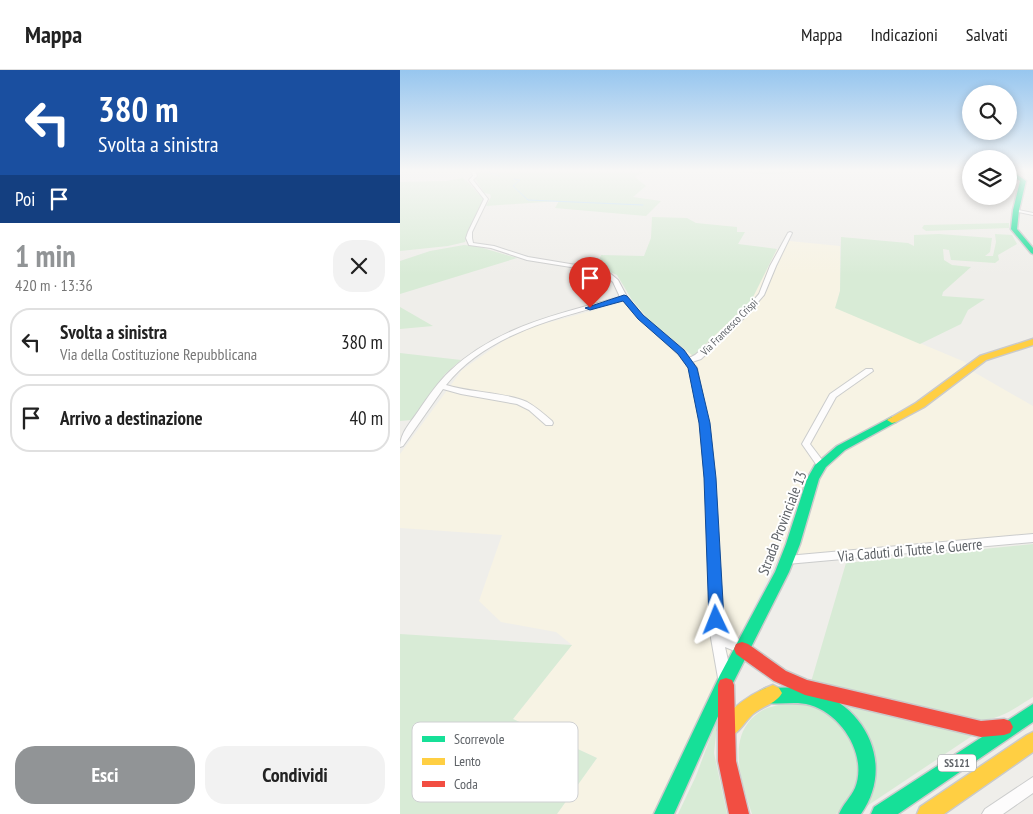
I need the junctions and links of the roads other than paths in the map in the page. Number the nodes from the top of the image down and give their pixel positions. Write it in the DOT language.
graph roads {
  1 [pos="483,205"];
  2 [pos="1017,205"];
  3 [pos="1016,210"];
  4 [pos="1033,214"];
  5 [pos="790,233"];
  6 [pos="1033,252"];
  7 [pos="624,298"];
  8 [pos="1033,342"];
  9 [pos="688,361"];
  10 [pos="869,371"];
  11 [pos="442,386"];
  12 [pos="549,423"];
  13 [pos="400,444"];
  14 [pos="821,465"];
  15 [pos="1033,538"];
  16 [pos="787,560"];
  17 [pos="717,638"];
  18 [pos="742,649"];
  19 [pos="726,680"];
  20 [pos="805,687"];
  21 [pos="766,696"];
  22 [pos="1033,712"];
  23 [pos="1012,726"];
  24 [pos="727,730"];
  25 [pos="1033,741"];
  26 [pos="1033,784"];
  27 [pos="664,814"];
  28 [pos="739,814"];
  29 [pos="849,814"];
  30 [pos="881,814"];
  31 [pos="927,814"];
  32 [pos="990,814"];
  1 -- 7 [label="street"];
  2 -- 3 [label="main road"];
  3 -- 4 [label="street"];
  3 -- 6 [label="main road"];
  5 -- 9 [label="street, Via Francesco Crispi"];
  7 -- 9 [label="street"];
  7 -- 11 [label="street"];
  8 -- 14 [label="main road, Strada Provinciale 13"];
  9 -- 17 [label="street"];
  10 -- 14 [label="street"];
  11 -- 12 [label="street"];
  11 -- 13 [label="street"];
  14 -- 16 [label="main road, Strada Provinciale 13"];
  15 -- 16 [label="street, Via Caduti di Tutte le Guerre"];
  16 -- 18 [label="main road, Strada Provinciale 13"];
  17 -- 18 [label="street"];
  17 -- 19 [label="street"];
  18 -- 19 [label="main road, Strada Provinciale 13"];
  18 -- 20 [label="main road"];
  19 -- 24 [label="main road"];
  19 -- 27 [label="main road, Strada Provinciale 13"];
  20 -- 21 [label="main road"];
  20 -- 23 [label="main road"];
  21 -- 24 [label="main road"];
  21 -- 29 [label="main road"];
  22 -- 23 [label="main road, SS121"];
  23 -- 30 [label="main road, SS121"];
  24 -- 28 [label="main road"];
  25 -- 31 [label="main road, SS121"];
  26 -- 32 [label="street"];
}
